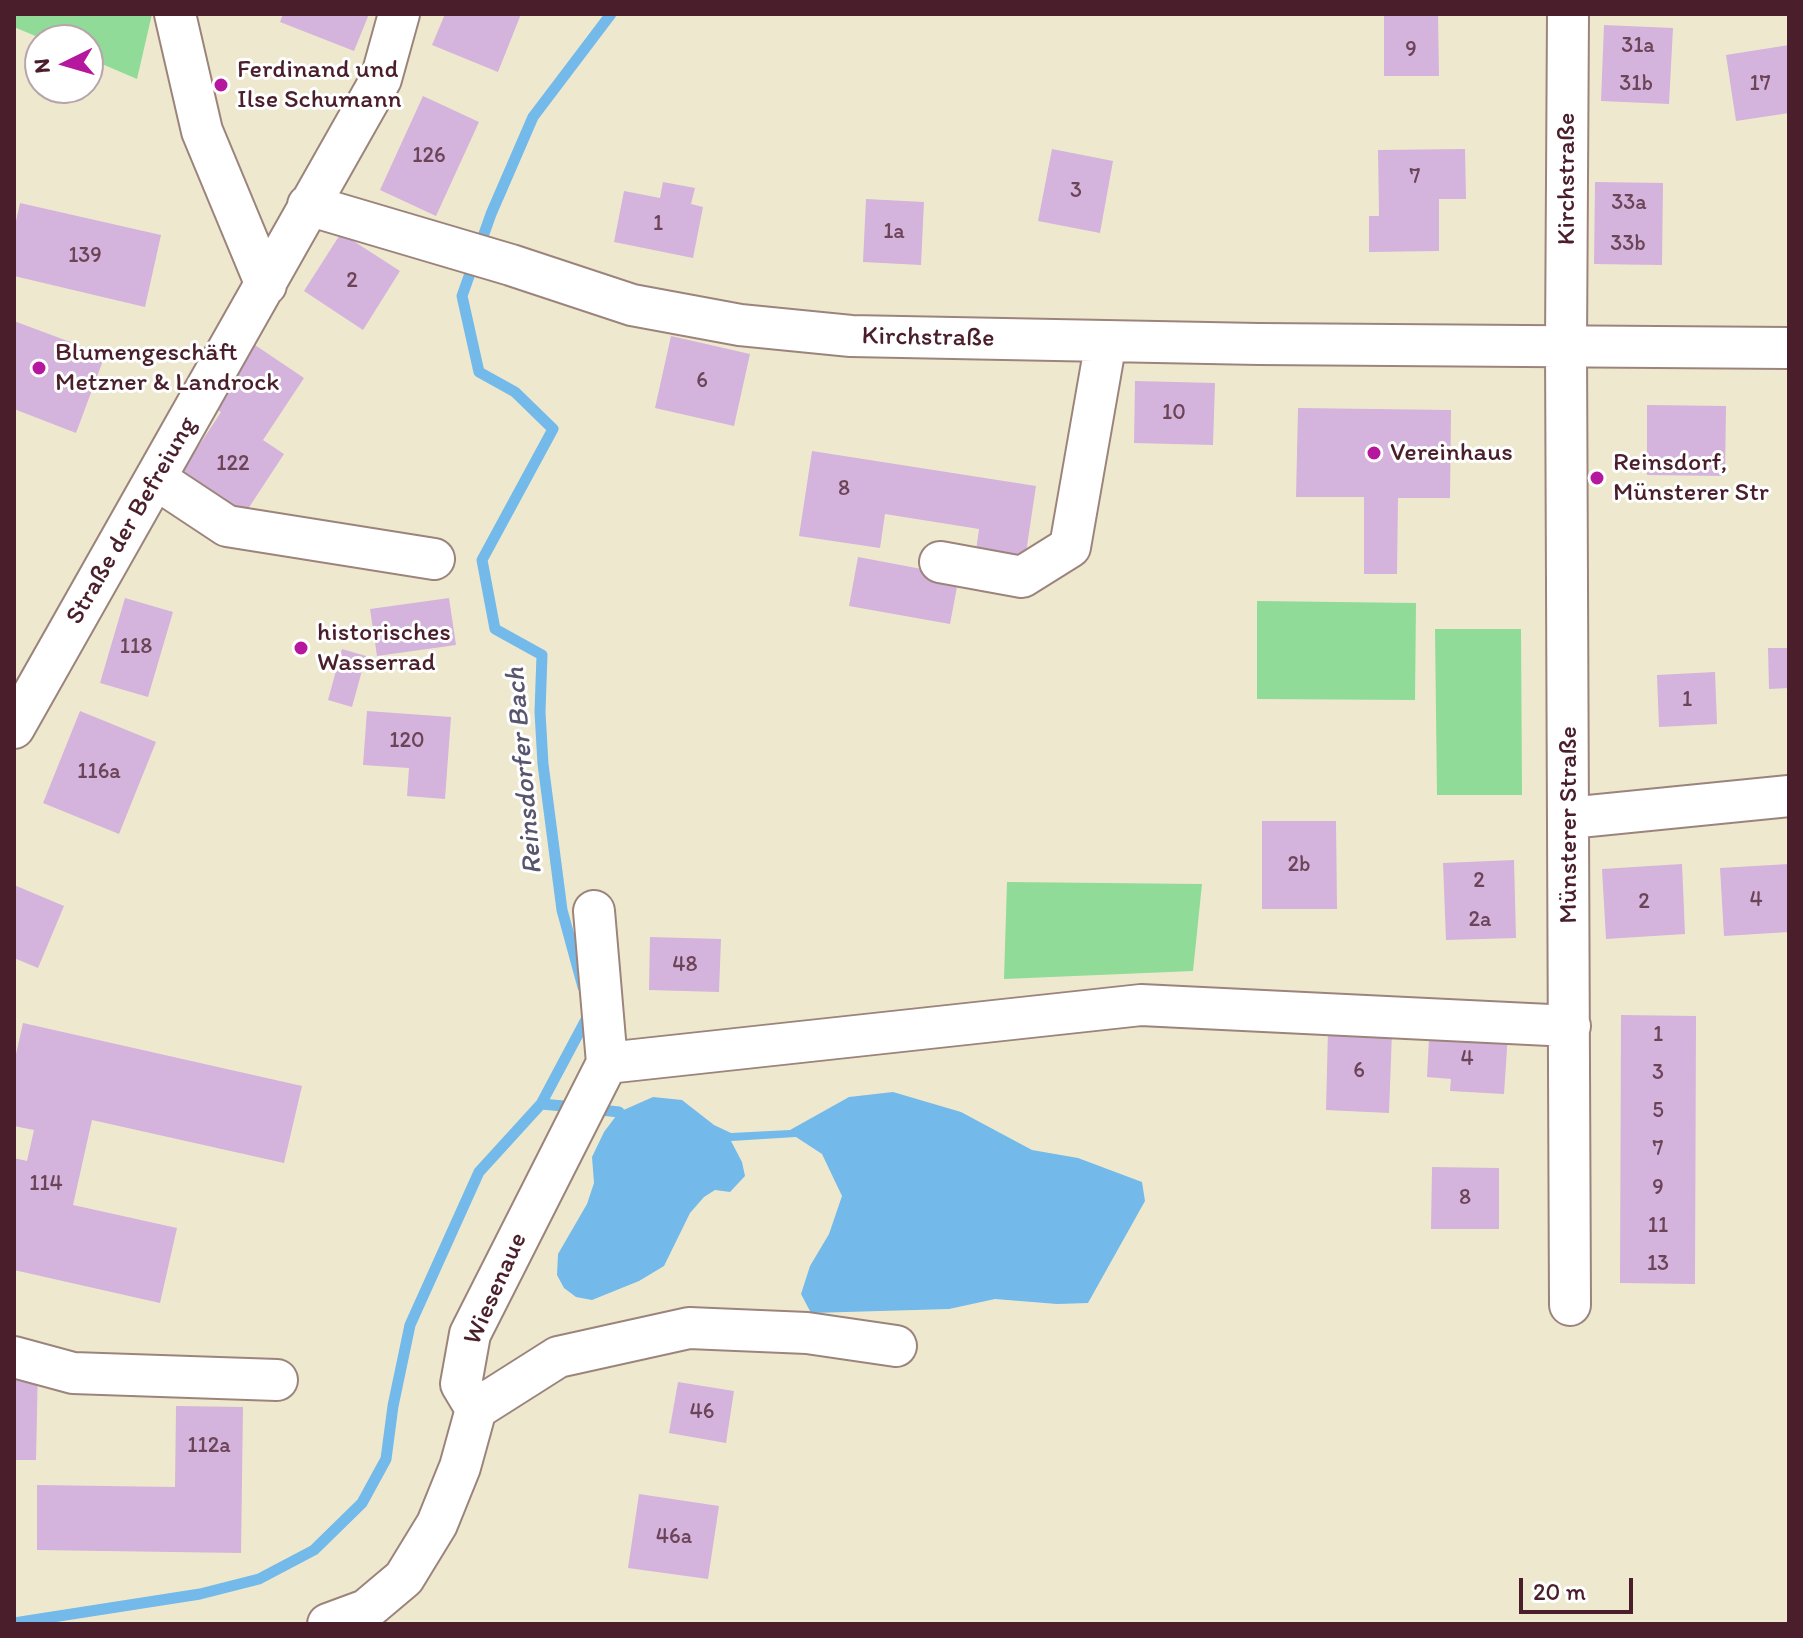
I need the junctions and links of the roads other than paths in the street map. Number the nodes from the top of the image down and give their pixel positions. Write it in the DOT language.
graph roads {
  1 [pos="175,14"];
  2 [pos="399,14"];
  3 [pos="1568,14"];
  4 [pos="308,205"];
  5 [pos="266,285"];
  6 [pos="1106,341"];
  7 [pos="1566,345"];
  8 [pos="1789,348"];
  9 [pos="156,479"];
  10 [pos="434,559"];
  11 [pos="940,562"];
  12 [pos="14,728"];
  13 [pos="1789,796"];
  14 [pos="1569,818"];
  15 [pos="594,911"];
  16 [pos="1570,1026"];
  17 [pos="602,1074"];
  18 [pos="1570,1305"];
  19 [pos="896,1346"];
  20 [pos="14,1357"];
  21 [pos="277,1380"];
  22 [pos="476,1409"];
  23 [pos="328,1624"];
  1 -- 5 [label="street"];
  2 -- 4 [label="street, Straße der Befreiung"];
  3 -- 7 [label="street, Kirchstraße"];
  4 -- 5 [label="street, Straße der Befreiung"];
  4 -- 6 [label="street, Kirchstraße"];
  5 -- 9 [label="street, Straße der Befreiung"];
  6 -- 7 [label="street, Kirchstraße"];
  6 -- 11 [label="street"];
  7 -- 8 [label="street, Kirchstraße"];
  7 -- 14 [label="street, Münsterer Straße"];
  9 -- 10 [label="street"];
  9 -- 12 [label="street, Straße der Befreiung"];
  13 -- 14 [label="street"];
  14 -- 16 [label="street, Münsterer Straße"];
  15 -- 17 [label="street"];
  16 -- 17 [label="street"];
  16 -- 18 [label="street, Münsterer Straße"];
  17 -- 22 [label="street, Wiesenaue"];
  19 -- 22 [label="street"];
  20 -- 21 [label="street"];
  22 -- 23 [label="street"];
}
